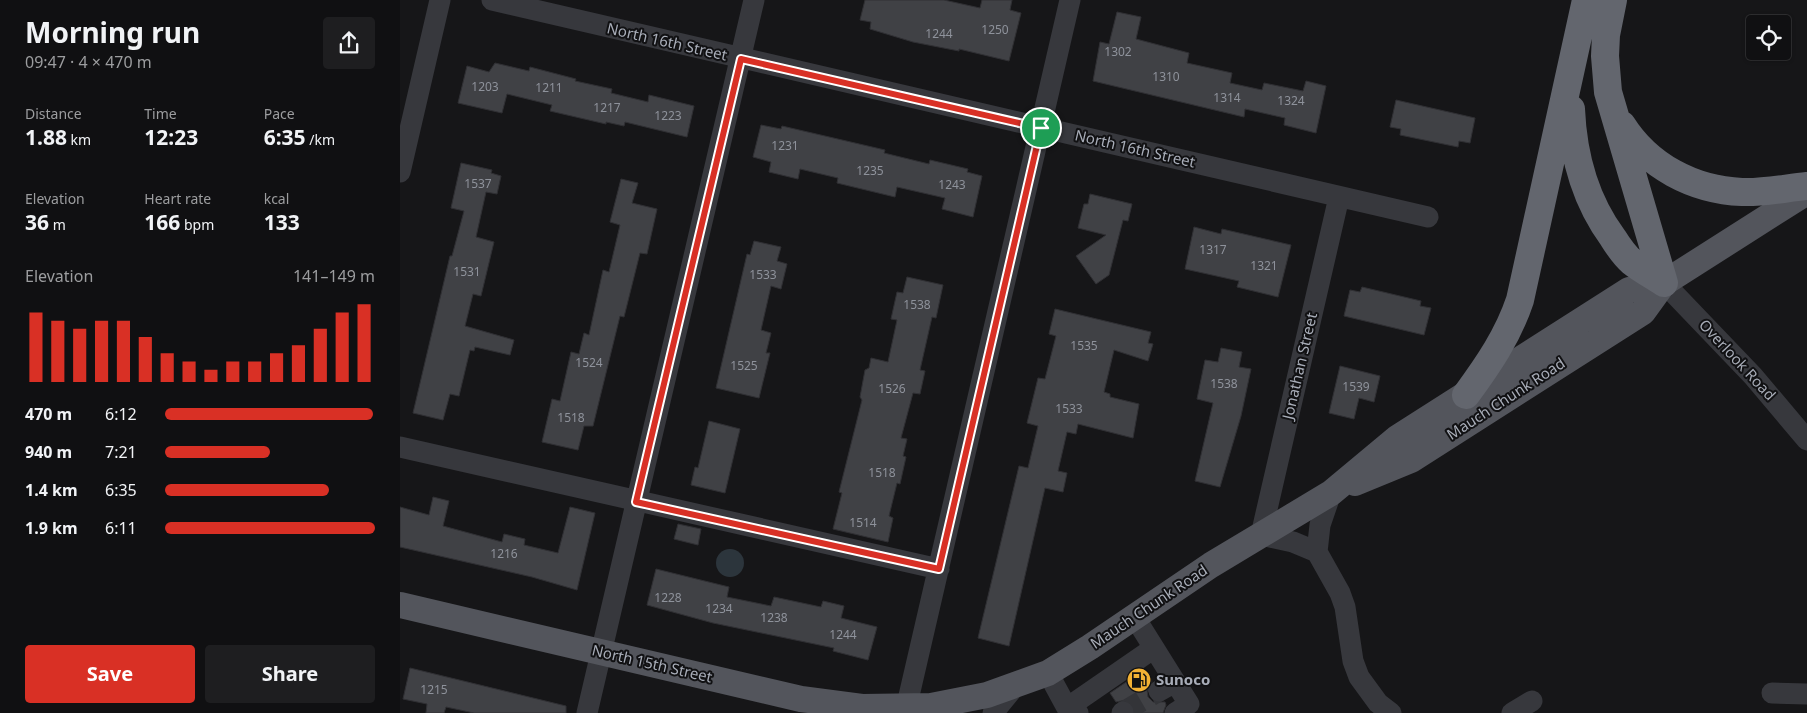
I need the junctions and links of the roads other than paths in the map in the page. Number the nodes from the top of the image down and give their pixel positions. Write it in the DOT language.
graph roads {
  1 [pos="440,0"];
  2 [pos="492,0"];
  3 [pos="754,0"];
  4 [pos="1070,0"];
  5 [pos="1586,0"];
  6 [pos="1613,0"];
  7 [pos="741,59"];
  8 [pos="1570,70"];
  9 [pos="1611,108"];
  10 [pos="1041,128"];
  11 [pos="400,172"];
  12 [pos="1807,186"];
  13 [pos="1807,192"];
  14 [pos="1339,197"];
  15 [pos="1428,218"];
  16 [pos="1664,283"];
  17 [pos="1466,394"];
  18 [pos="1807,440"];
  19 [pos="400,447"];
  20 [pos="1331,493"];
  21 [pos="636,502"];
  22 [pos="1261,536"];
  23 [pos="1317,552"];
  24 [pos="939,569"];
  25 [pos="400,605"];
  26 [pos="1134,616"];
  27 [pos="1154,648"];
  28 [pos="602,652"];
  29 [pos="1048,673"];
  30 [pos="1015,686"];
  31 [pos="1772,694"];
  32 [pos="1807,694"];
  33 [pos="1532,701"];
  34 [pos="906,710"];
  35 [pos="1072,710"];
  36 [pos="588,713"];
  37 [pos="993,713"];
  38 [pos="1175,713"];
  39 [pos="1391,713"];
  40 [pos="1512,713"];
  1 -- 11 [label="street"];
  2 -- 7 [label="street, North 16th Street"];
  3 -- 7 [label="street"];
  4 -- 10 [label="street"];
  5 -- 8 [label="highway"];
  6 -- 9 [label="highway"];
  7 -- 10 [label="street, North 16th Street"];
  7 -- 21 [label="street"];
  8 -- 16 [label="highway"];
  8 -- 17 [label="highway"];
  9 -- 12 [label="highway"];
  9 -- 16 [label="highway"];
  10 -- 14 [label="street, North 16th Street"];
  10 -- 24 [label="street"];
  13 -- 16 [label="main road, Mauch Chunk Road"];
  14 -- 15 [label="street, North 16th Street"];
  14 -- 22 [label="street, Jonathan Street"];
  16 -- 17 [label="main road, Mauch Chunk Road"];
  16 -- 18 [label="street, Overlook Road"];
  16 -- 20 [label="main road, Mauch Chunk Road"];
  17 -- 20 [label="main road, Mauch Chunk Road"];
  19 -- 21 [label="street"];
  20 -- 22 [label="main road, Mauch Chunk Road"];
  20 -- 23 [label="street"];
  21 -- 24 [label="street"];
  21 -- 28 [label="street"];
  22 -- 23 [label="street"];
  22 -- 26 [label="main road, Mauch Chunk Road"];
  23 -- 39 [label="street"];
  24 -- 34 [label="street"];
  25 -- 28 [label="main road, North 15th Street"];
  26 -- 27 [label="street"];
  26 -- 29 [label="main road, Mauch Chunk Road"];
  27 -- 35 [label="street"];
  27 -- 38 [label="street"];
  28 -- 34 [label="main road, North 15th Street"];
  28 -- 36 [label="street"];
  29 -- 30 [label="main road, Mauch Chunk Road"];
  29 -- 35 [label="street"];
  30 -- 34 [label="main road, Mauch Chunk Road"];
  30 -- 37 [label="street, Mauch Chunk Road"];
  31 -- 32 [label="street"];
  33 -- 40 [label="street"];
}
